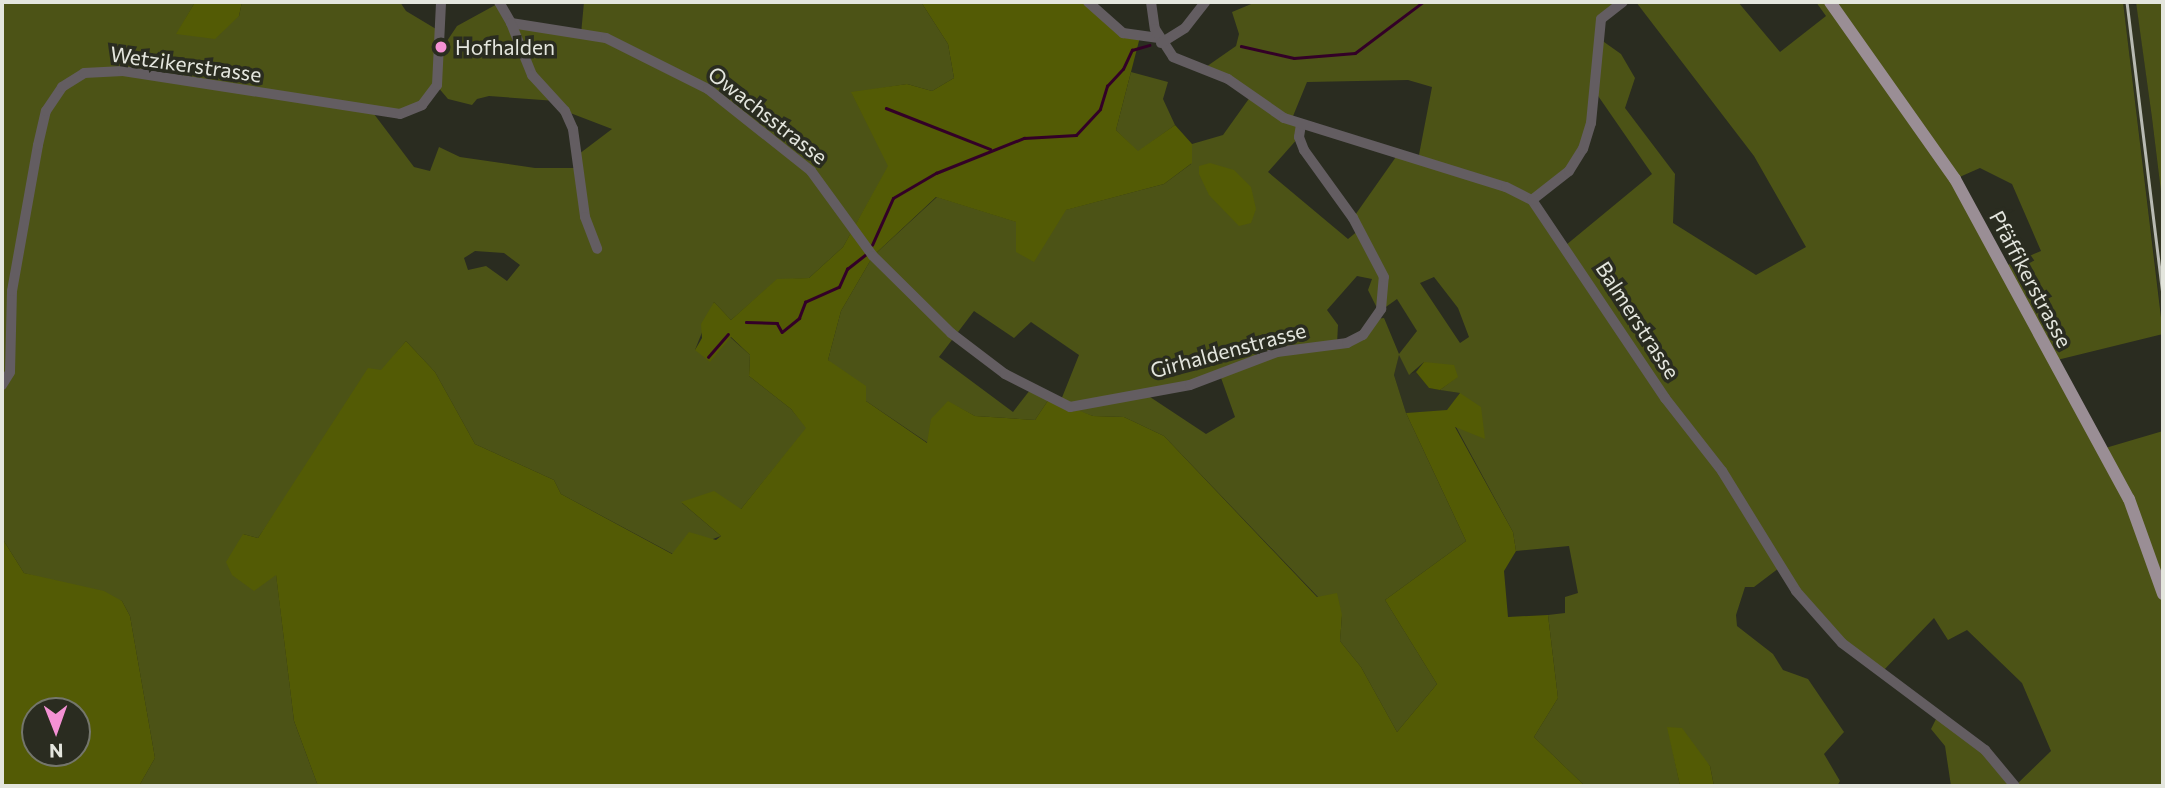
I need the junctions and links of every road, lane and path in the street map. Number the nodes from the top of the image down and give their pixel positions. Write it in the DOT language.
graph roads {
  1 [pos="441,2"];
  2 [pos="499,2"];
  3 [pos="1088,2"];
  4 [pos="1151,2"];
  5 [pos="1205,2"];
  6 [pos="1623,2"];
  7 [pos="1830,2"];
  8 [pos="511,23"];
  9 [pos="1160,40"];
  10 [pos="1301,125"];
  11 [pos="1532,200"];
  12 [pos="597,249"];
  13 [pos="2,385"];
  14 [pos="1069,407"];
  15 [pos="2163,594"];
  16 [pos="2015,786"];
  1 -- 13 [label="street, Wetzikerstrasse"];
  2 -- 8 [label="street"];
  3 -- 9 [label="street"];
  4 -- 9 [label="street"];
  5 -- 9 [label="street"];
  6 -- 11 [label="street"];
  7 -- 15 [label="main road, Pfäffikerstrasse"];
  8 -- 12 [label="street"];
  8 -- 14 [label="street, Owachsstrasse"];
  9 -- 10 [label="street"];
  10 -- 11 [label="street"];
  10 -- 14 [label="street, Girhaldenstrasse"];
  11 -- 16 [label="street, Balmerstrasse"];
}
